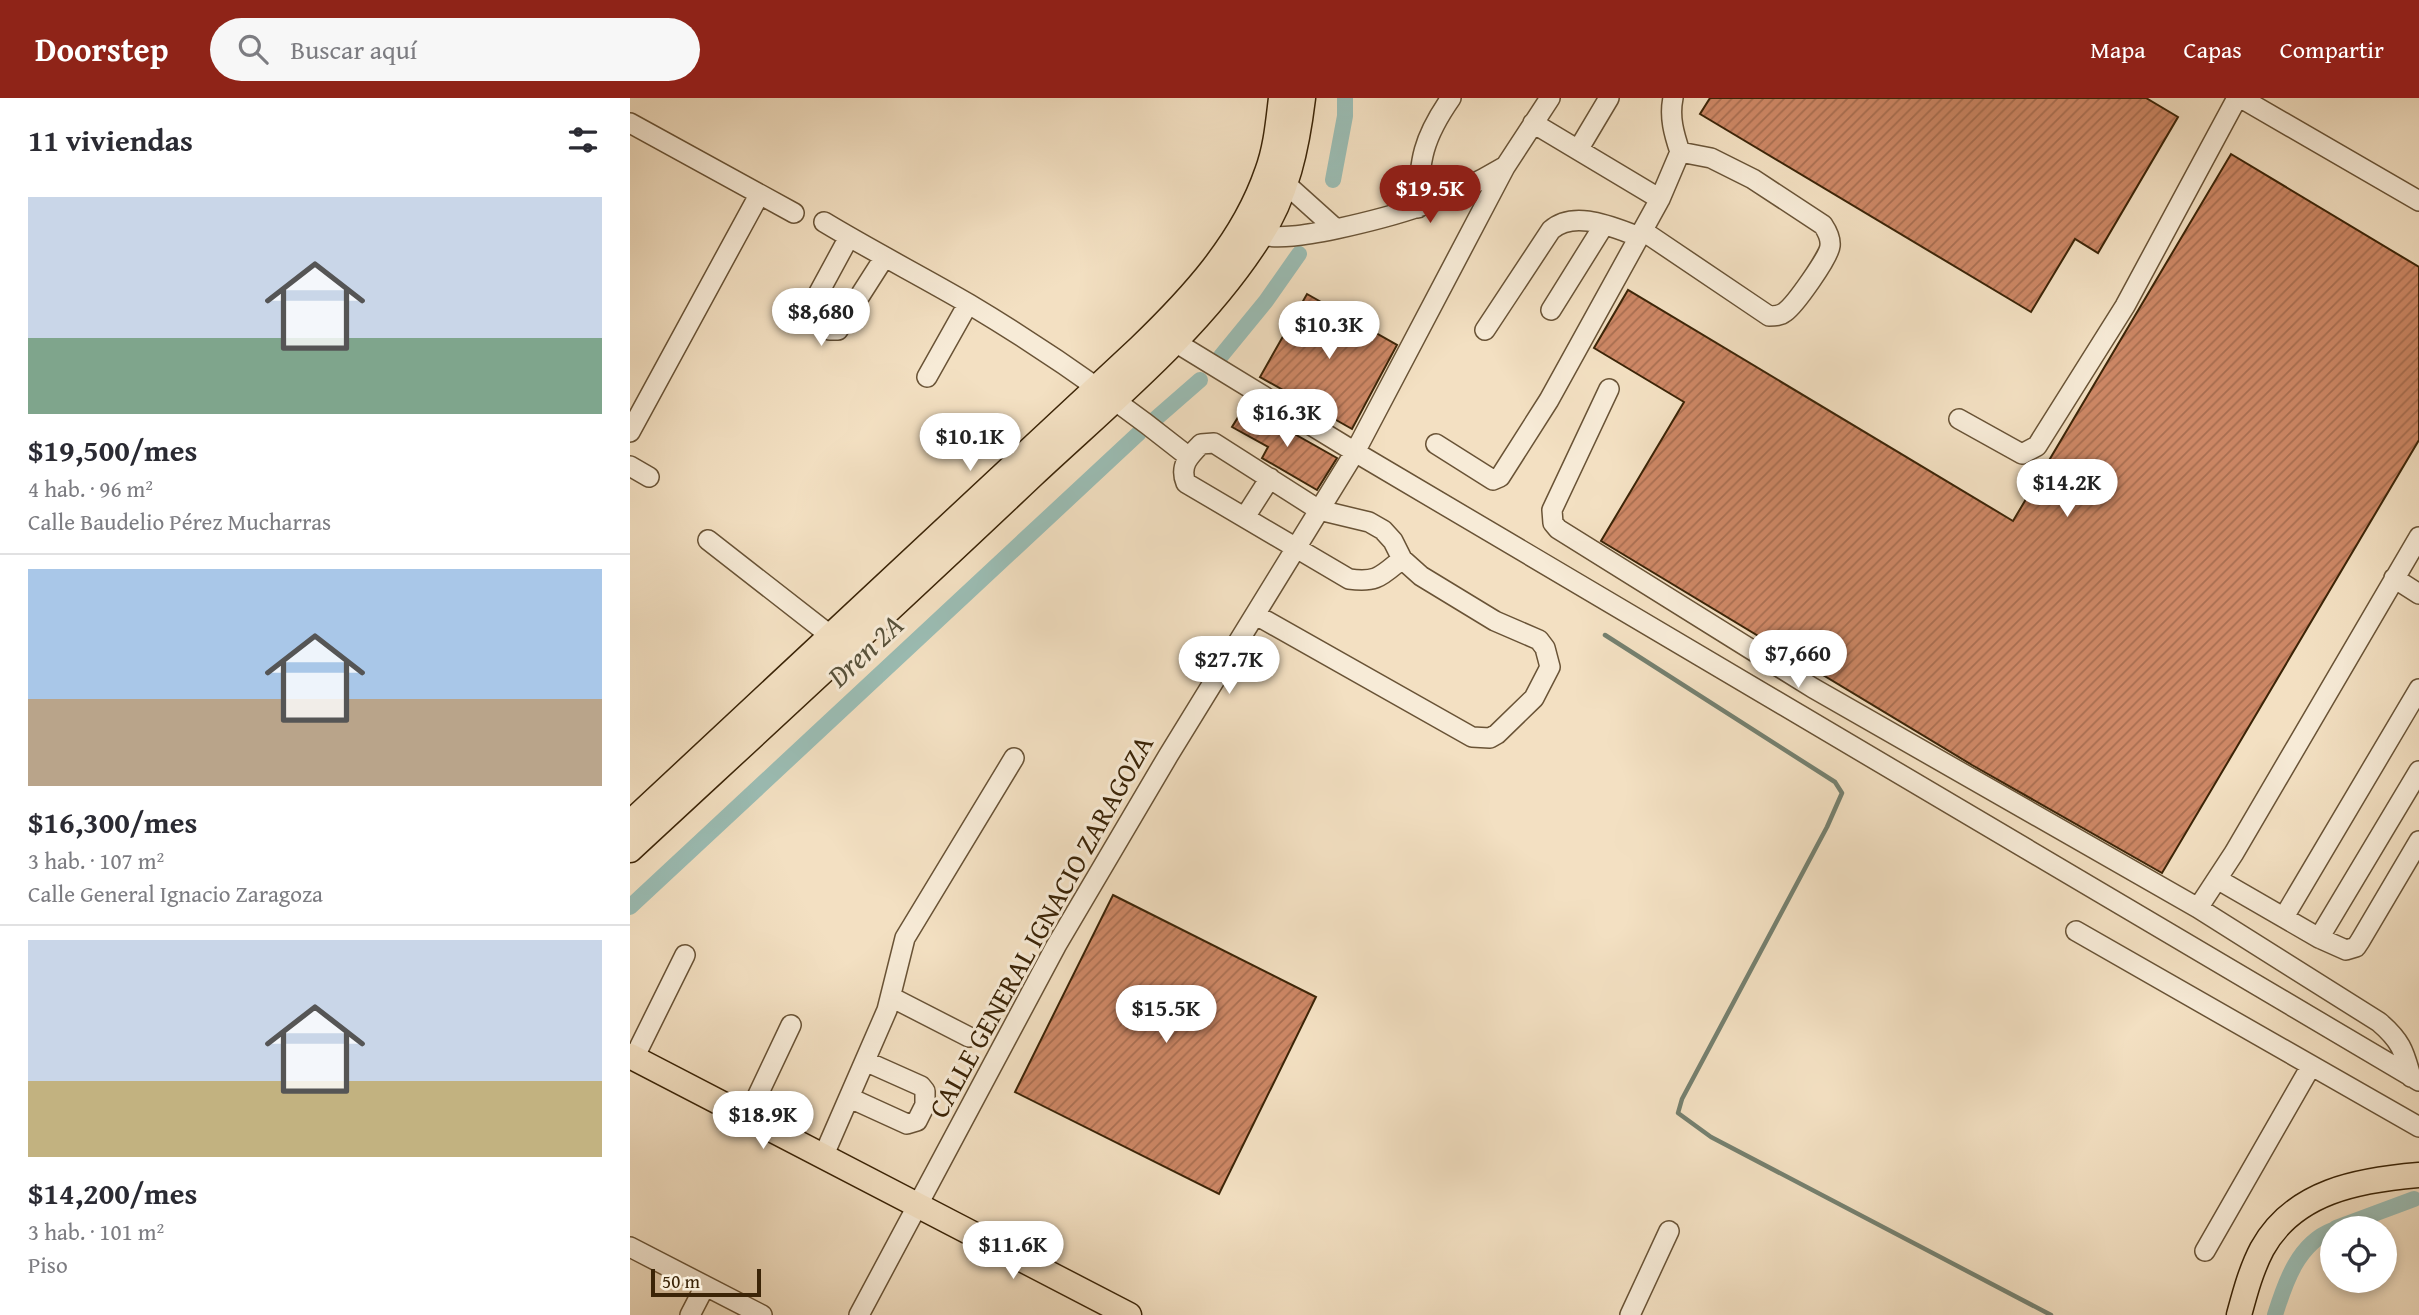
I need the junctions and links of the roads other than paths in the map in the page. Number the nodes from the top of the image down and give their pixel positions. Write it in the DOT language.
graph roads {
  1 [pos="1280,98"];
  2 [pos="1303,98"];
  3 [pos="1451,98"];
  4 [pos="1550,98"];
  5 [pos="1609,98"];
  6 [pos="1673,98"];
  7 [pos="2239,98"];
  8 [pos="630,122"];
  9 [pos="1534,123"];
  10 [pos="1578,150"];
  11 [pos="1680,152"];
  12 [pos="1505,167"];
  13 [pos="1277,176"];
  14 [pos="759,195"];
  15 [pos="1660,198"];
  16 [pos="2419,201"];
  17 [pos="1418,208"];
  18 [pos="794,213"];
  19 [pos="824,222"];
  20 [pos="1604,225"];
  21 [pos="1336,229"];
  22 [pos="1250,234"];
  23 [pos="1642,234"];
  24 [pos="849,237"];
  25 [pos="884,258"];
  26 [pos="968,304"];
  27 [pos="1551,310"];
  28 [pos="1485,330"];
  29 [pos="1165,336"];
  30 [pos="927,377"];
  31 [pos="1609,389"];
  32 [pos="1106,392"];
  33 [pos="1959,419"];
  34 [pos="630,432"];
  35 [pos="1436,444"];
  36 [pos="1355,452"];
  37 [pos="1189,457"];
  38 [pos="630,466"];
  39 [pos="649,477"];
  40 [pos="1270,478"];
  41 [pos="1319,510"];
  42 [pos="1245,517"];
  43 [pos="2419,537"];
  44 [pos="708,540"];
  45 [pos="1296,547"];
  46 [pos="1402,559"];
  47 [pos="2394,578"];
  48 [pos="2419,594"];
  49 [pos="1256,615"];
  50 [pos="838,642"];
  51 [pos="2419,690"];
  52 [pos="1014,758"];
  53 [pos="2419,771"];
  54 [pos="630,823"];
  55 [pos="2419,841"];
  56 [pos="630,850"];
  57 [pos="2217,878"];
  58 [pos="2198,908"];
  59 [pos="2284,917"];
  60 [pos="2076,932"];
  61 [pos="2319,938"];
  62 [pos="685,956"];
  63 [pos="891,997"];
  64 [pos="791,1025"];
  65 [pos="969,1037"];
  66 [pos="632,1057"];
  67 [pos="865,1061"];
  68 [pos="2311,1066"];
  69 [pos="2415,1079"];
  70 [pos="850,1098"];
  71 [pos="747,1118"];
  72 [pos="2419,1127"];
  73 [pos="823,1157"];
  74 [pos="2419,1175"];
  75 [pos="917,1206"];
  76 [pos="1669,1231"];
  77 [pos="630,1247"];
  78 [pos="2205,1251"];
  79 [pos="705,1286"];
  80 [pos="690,1315"];
  81 [pos="762,1315"];
  82 [pos="859,1315"];
  83 [pos="1129,1315"];
  84 [pos="1630,1315"];
  85 [pos="2239,1315"];
  1 -- 13 [label="main road"];
  2 -- 13 [label="main road"];
  3 -- 17 [label="street"];
  4 -- 9 [label="street, CALLE GENERAL IGNACIO ZARAGOZA"];
  5 -- 10 [label="street"];
  6 -- 11 [label="street"];
  7 -- 16 [label="street"];
  7 -- 33 [label="street"];
  8 -- 14 [label="street"];
  9 -- 10 [label="street"];
  9 -- 12 [label="street, CALLE GENERAL IGNACIO ZARAGOZA"];
  10 -- 15 [label="street"];
  11 -- 15 [label="street"];
  11 -- 23 [label="street"];
  12 -- 17 [label="street"];
  12 -- 36 [label="street, CALLE GENERAL IGNACIO ZARAGOZA"];
  13 -- 21 [label="street"];
  13 -- 22 [label="main road"];
  14 -- 18 [label="street"];
  14 -- 34 [label="street"];
  15 -- 23 [label="street"];
  17 -- 21 [label="street"];
  19 -- 24 [label="street"];
  20 -- 23 [label="street"];
  20 -- 27 [label="street"];
  20 -- 28 [label="street"];
  21 -- 22 [label="street"];
  22 -- 29 [label="main road"];
  23 -- 35 [label="street"];
  24 -- 25 [label="street"];
  24 -- 25 [label="street"];
  25 -- 26 [label="street"];
  26 -- 30 [label="street"];
  26 -- 32 [label="street"];
  29 -- 32 [label="main road"];
  29 -- 36 [label="street"];
  31 -- 58 [label="street"];
  32 -- 37 [label="street"];
  32 -- 50 [label="main road"];
  36 -- 41 [label="street, CALLE GENERAL IGNACIO ZARAGOZA"];
  36 -- 69 [label="street"];
  37 -- 40 [label="street"];
  37 -- 42 [label="street"];
  38 -- 39 [label="street"];
  40 -- 41 [label="street"];
  40 -- 42 [label="street"];
  41 -- 45 [label="street, CALLE GENERAL IGNACIO ZARAGOZA"];
  41 -- 46 [label="street"];
  42 -- 45 [label="street"];
  43 -- 47 [label="street"];
  44 -- 50 [label="street"];
  45 -- 46 [label="street"];
  45 -- 49 [label="street, CALLE GENERAL IGNACIO ZARAGOZA"];
  46 -- 49 [label="street"];
  47 -- 48 [label="street"];
  47 -- 57 [label="street"];
  49 -- 75 [label="street, CALLE GENERAL IGNACIO ZARAGOZA"];
  50 -- 54 [label="main road"];
  50 -- 56 [label="main road"];
  51 -- 59 [label="street"];
  52 -- 63 [label="street"];
  53 -- 61 [label="street"];
  55 -- 61 [label="street"];
  57 -- 58 [label="street"];
  57 -- 59 [label="street"];
  58 -- 69 [label="street"];
  59 -- 61 [label="street"];
  60 -- 68 [label="street"];
  62 -- 66 [label="street"];
  63 -- 65 [label="street"];
  63 -- 67 [label="street"];
  64 -- 71 [label="street"];
  66 -- 71 [label="main road"];
  67 -- 70 [label="street"];
  67 -- 70 [label="street"];
  68 -- 72 [label="street"];
  68 -- 78 [label="street"];
  70 -- 73 [label="street"];
  71 -- 73 [label="main road"];
  73 -- 75 [label="main road"];
  74 -- 85 [label="main road"];
  75 -- 82 [label="street, CALLE GENERAL IGNACIO ZARAGOZA"];
  75 -- 83 [label="main road"];
  76 -- 84 [label="street"];
  77 -- 79 [label="street"];
  79 -- 80 [label="street"];
  79 -- 81 [label="street"];
}
